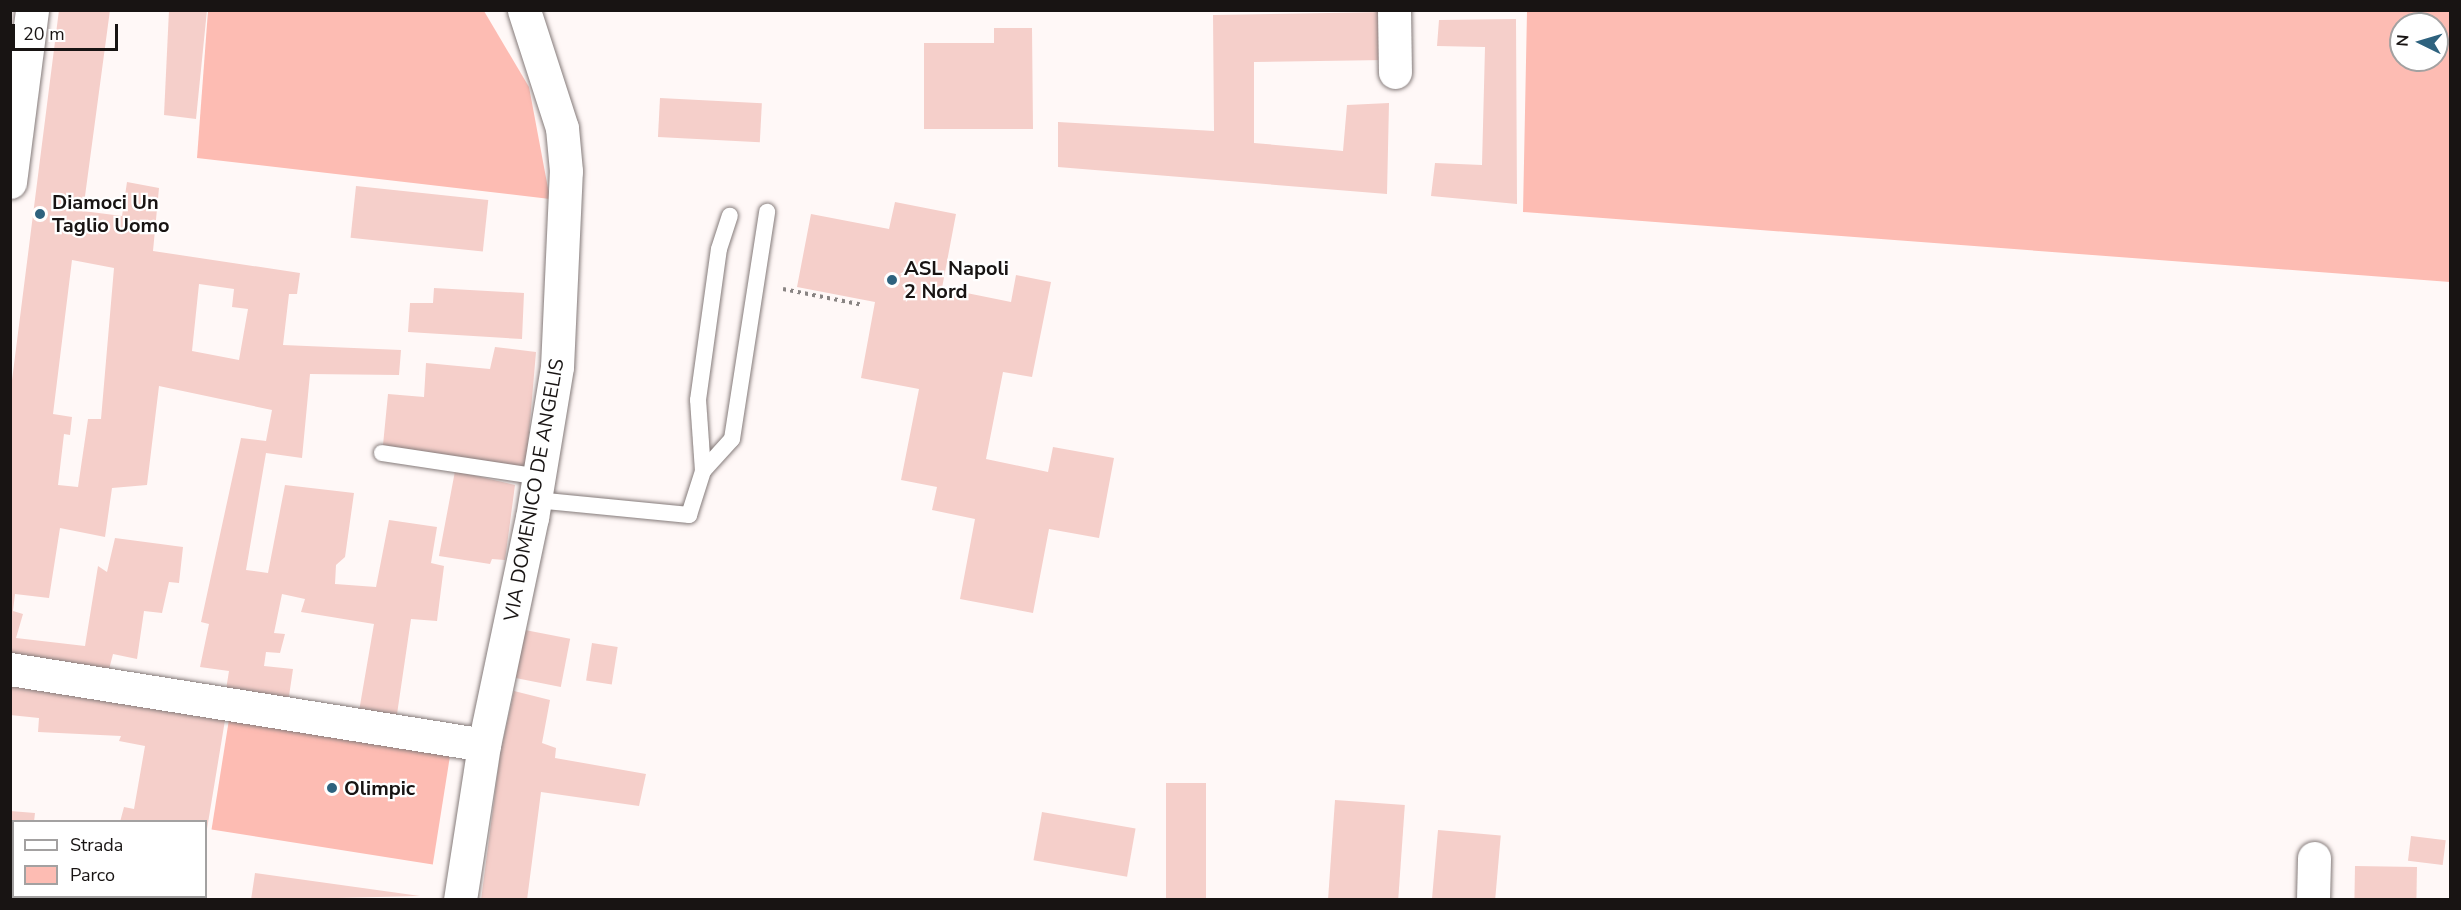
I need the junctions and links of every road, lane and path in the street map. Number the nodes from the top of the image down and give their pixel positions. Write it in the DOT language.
graph roads {
  1 [pos="33,10"];
  2 [pos="524,10"];
  3 [pos="1394,10"];
  4 [pos="1395,72"];
  5 [pos="10,182"];
  6 [pos="767,212"];
  7 [pos="730,216"];
  8 [pos="784,281"];
  9 [pos="863,305"];
  10 [pos="382,453"];
  11 [pos="703,471"];
  12 [pos="538,489"];
  13 [pos="10,669"];
  14 [pos="484,745"];
  15 [pos="2314,858"];
  16 [pos="460,900"];
  17 [pos="2313,900"];
  1 -- 5 [label="street"];
  2 -- 12 [label="street, VIA DOMENICO DE ANGELIS"];
  3 -- 4 [label="street"];
  6 -- 11 [label="lane"];
  7 -- 11 [label="lane"];
  8 -- 9 [label="path"];
  10 -- 12 [label="lane"];
  11 -- 12 [label="lane"];
  12 -- 14 [label="street, VIA DOMENICO DE ANGELIS"];
  13 -- 14 [label="street"];
  14 -- 16 [label="street, VIA DOMENICO DE ANGELIS"];
  15 -- 17 [label="street"];
}
